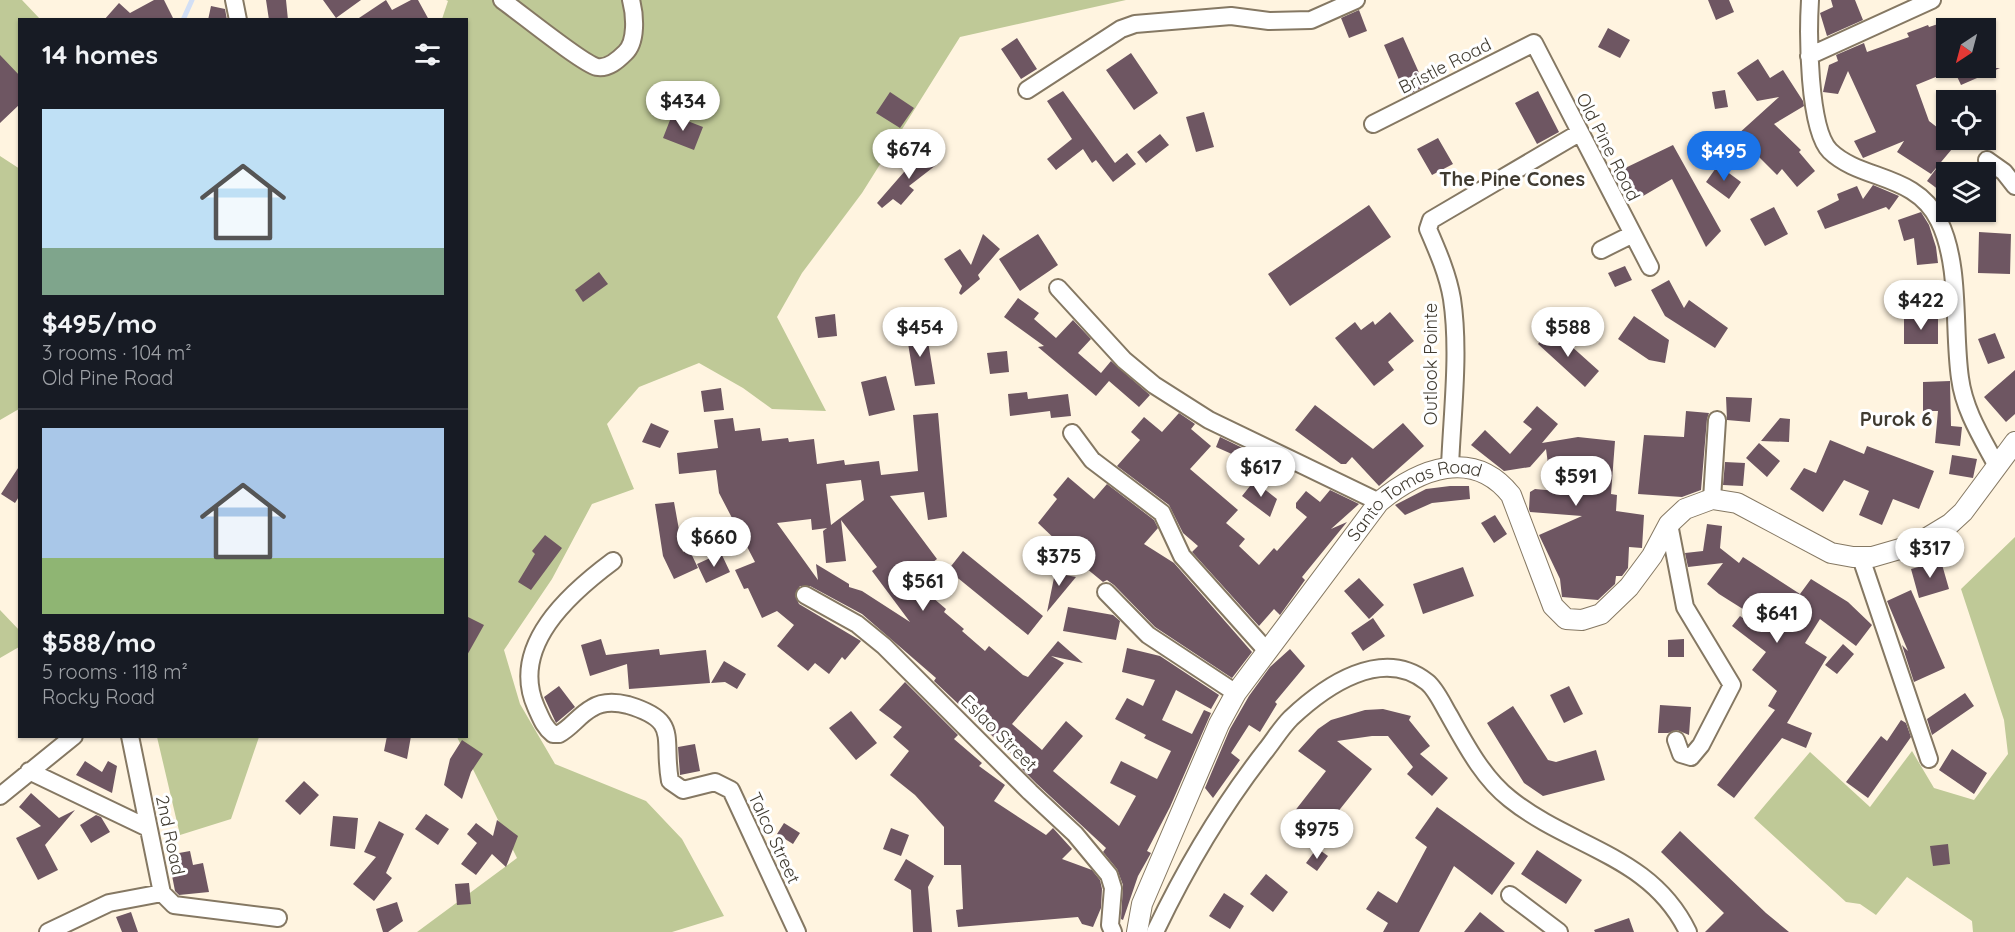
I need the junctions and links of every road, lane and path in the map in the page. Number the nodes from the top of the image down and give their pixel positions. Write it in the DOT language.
graph roads {
  1 [pos="234,0"];
  2 [pos="502,0"];
  3 [pos="631,0"];
  4 [pos="1356,0"];
  5 [pos="1810,0"];
  6 [pos="1932,0"];
  7 [pos="238,18"];
  8 [pos="1534,43"];
  9 [pos="1809,56"];
  10 [pos="1027,90"];
  11 [pos="1373,124"];
  12 [pos="1579,132"];
  13 [pos="1987,160"];
  14 [pos="2015,186"];
  15 [pos="1631,235"];
  16 [pos="1601,250"];
  17 [pos="1650,267"];
  18 [pos="1058,288"];
  19 [pos="1717,420"];
  20 [pos="1072,433"];
  21 [pos="2015,441"];
  22 [pos="1997,466"];
  23 [pos="1450,467"];
  24 [pos="1712,499"];
  25 [pos="1379,502"];
  26 [pos="1669,524"];
  27 [pos="1861,558"];
  28 [pos="613,561"];
  29 [pos="1106,592"];
  30 [pos="805,595"];
  31 [pos="1266,650"];
  32 [pos="1236,693"];
  33 [pos="71,738"];
  34 [pos="130,738"];
  35 [pos="1676,740"];
  36 [pos="1929,759"];
  37 [pos="29,771"];
  38 [pos="0,796"];
  39 [pos="148,828"];
  40 [pos="162,893"];
  41 [pos="1510,895"];
  42 [pos="278,918"];
  43 [pos="48,932"];
  44 [pos="797,932"];
  45 [pos="1113,932"];
  46 [pos="1137,932"];
  47 [pos="1155,932"];
  48 [pos="1559,932"];
  49 [pos="1688,932"];
  1 -- 7 [label="street"];
  2 -- 3 [label="street"];
  4 -- 10 [label="street"];
  5 -- 9 [label="street"];
  6 -- 9 [label="street"];
  8 -- 11 [label="street, Bristle Road"];
  8 -- 12 [label="street, Old Pine Road"];
  9 -- 22 [label="street"];
  12 -- 15 [label="street, Old Pine Road"];
  12 -- 23 [label="street, Outlook Pointe"];
  13 -- 14 [label="street"];
  15 -- 16 [label="street"];
  15 -- 17 [label="street, Old Pine Road"];
  18 -- 25 [label="street"];
  19 -- 24 [label="street"];
  20 -- 31 [label="street"];
  21 -- 22 [label="street"];
  22 -- 27 [label="street"];
  23 -- 25 [label="street, Santo Tomas Road"];
  23 -- 26 [label="street, Santo Tomas Road"];
  24 -- 26 [label="street, Santo Tomas Road"];
  24 -- 27 [label="street"];
  25 -- 31 [label="street, Santo Tomas Road"];
  26 -- 35 [label="street"];
  27 -- 36 [label="street"];
  28 -- 44 [label="street, Talco Street"];
  29 -- 32 [label="street"];
  30 -- 45 [label="street, Eslao Street"];
  31 -- 32 [label="street, Santo Tomas Road"];
  32 -- 46 [label="street, Santo Tomas Road"];
  33 -- 37 [label="street"];
  34 -- 39 [label="street, 2nd Road"];
  37 -- 38 [label="street"];
  37 -- 39 [label="street"];
  39 -- 40 [label="street, 2nd Road"];
  40 -- 42 [label="street"];
  40 -- 43 [label="street, 2nd Road"];
  41 -- 48 [label="street"];
  47 -- 49 [label="street"];
}
